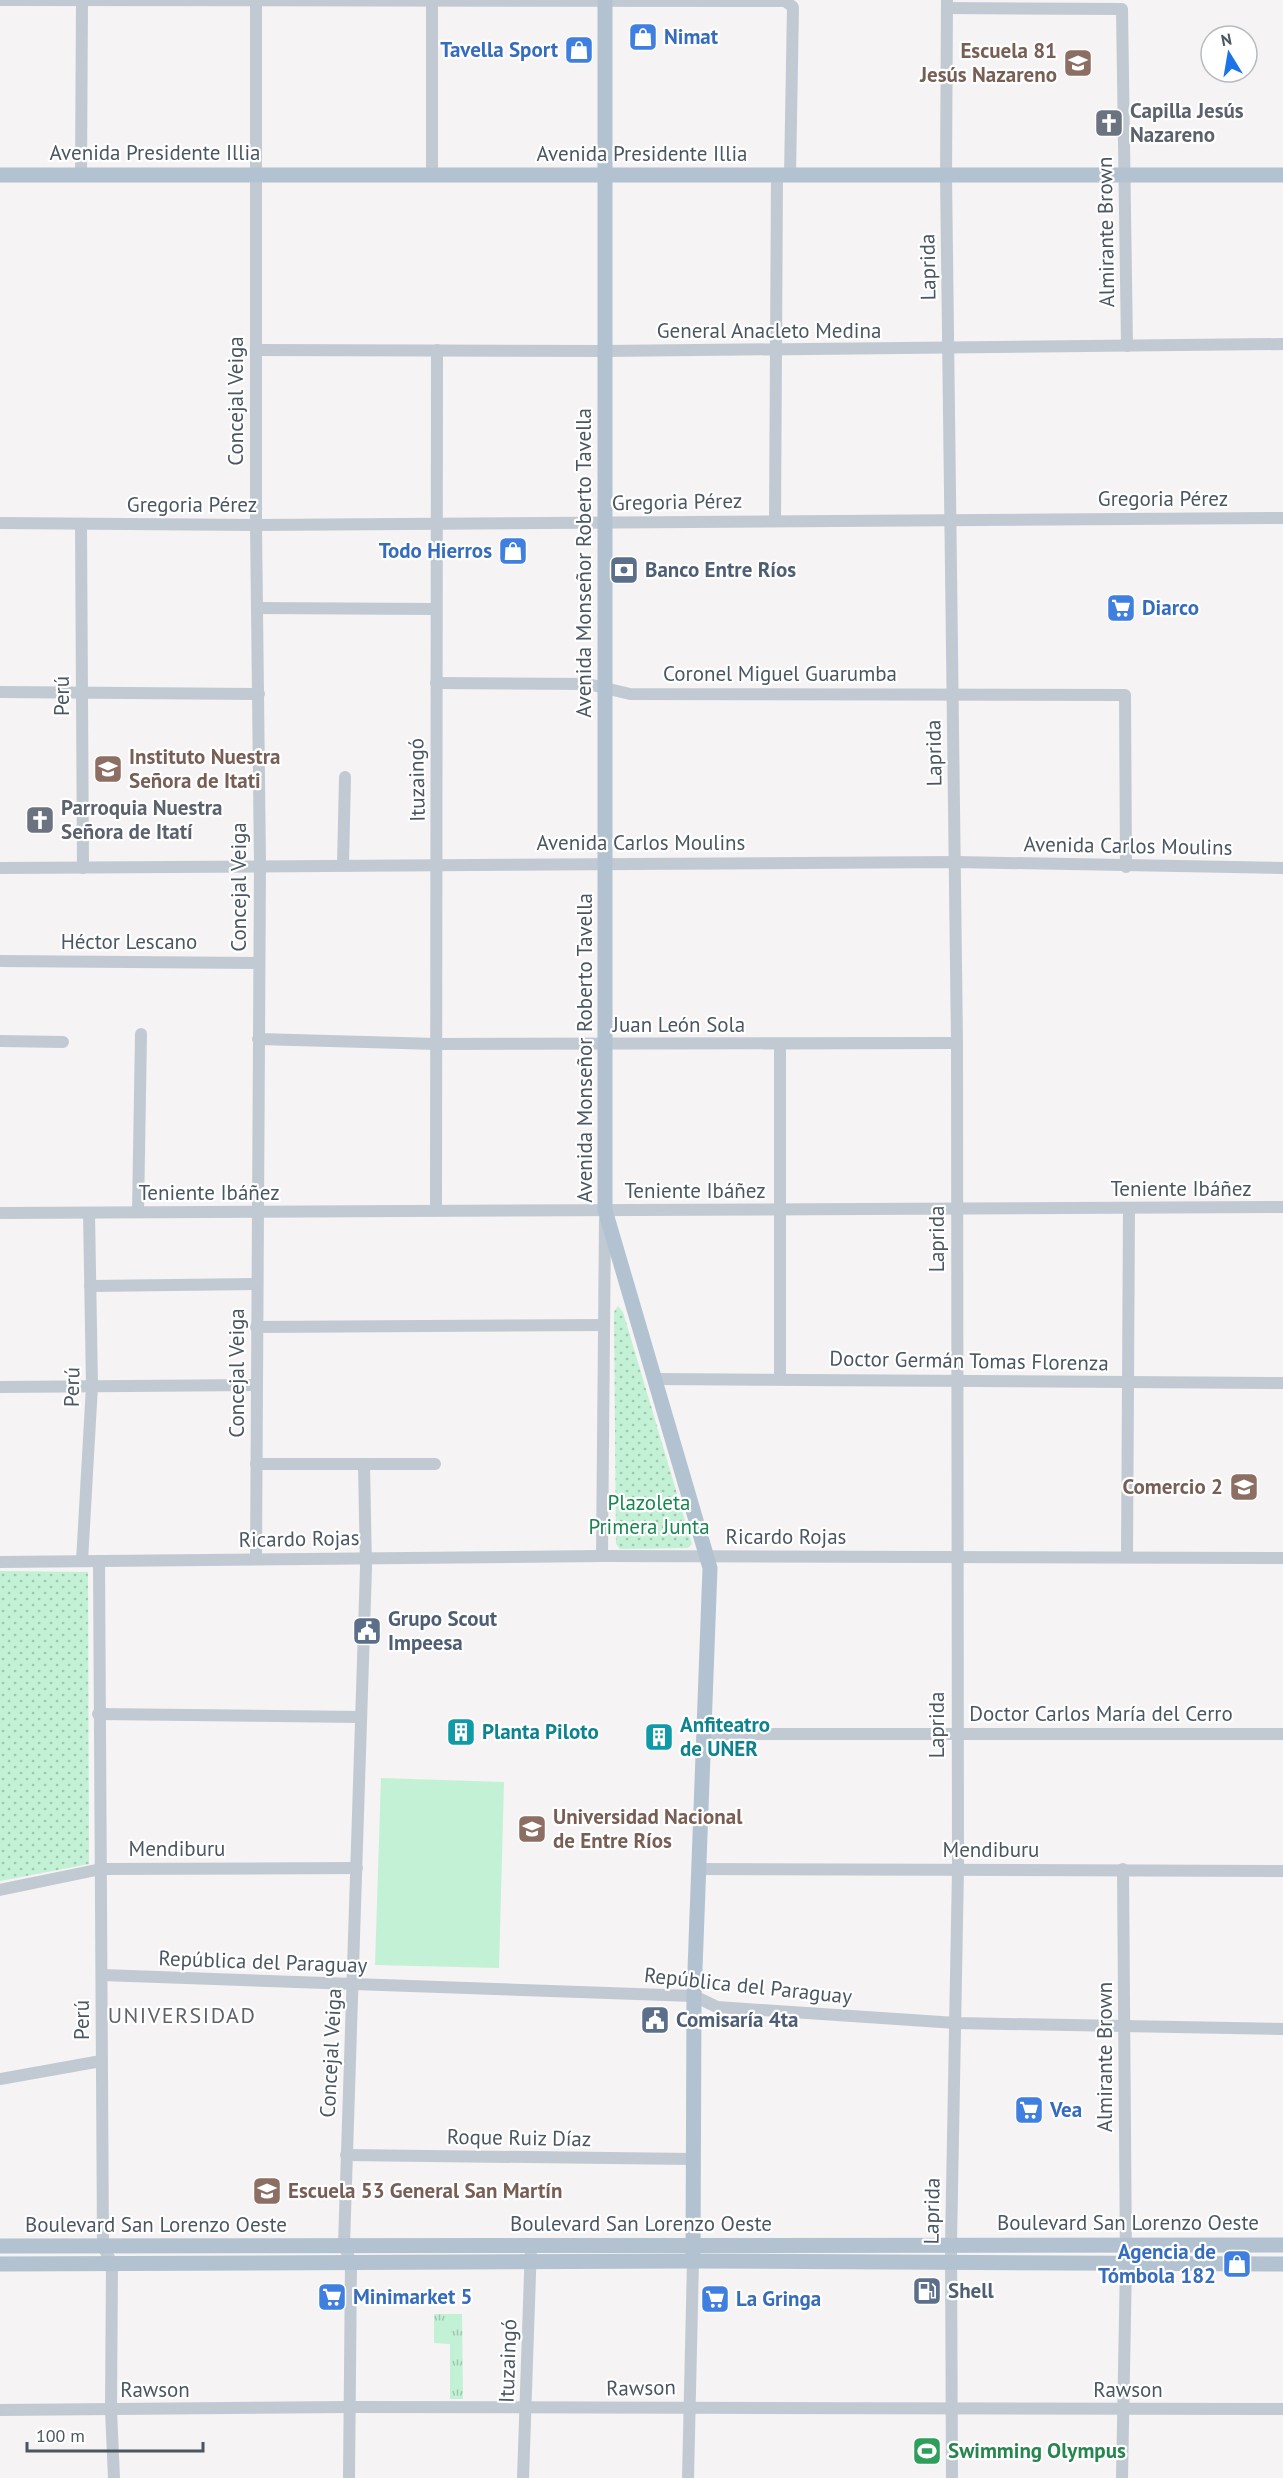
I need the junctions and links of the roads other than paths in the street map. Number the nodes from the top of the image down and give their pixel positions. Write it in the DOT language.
graph roads {
  1 [pos="0,0"];
  2 [pos="82,1"];
  3 [pos="256,1"];
  4 [pos="432,1"];
  5 [pos="604,1"];
  6 [pos="785,1"];
  7 [pos="947,4"];
  8 [pos="81,174"];
  9 [pos="256,174"];
  10 [pos="432,174"];
  11 [pos="0,175"];
  12 [pos="605,175"];
  13 [pos="784,175"];
  14 [pos="1283,175"];
  15 [pos="946,176"];
  16 [pos="1124,176"];
  17 [pos="1283,344"];
  18 [pos="1127,346"];
  19 [pos="948,349"];
  20 [pos="256,350"];
  21 [pos="437,350"];
  22 [pos="775,350"];
  23 [pos="605,351"];
  24 [pos="1283,518"];
  25 [pos="953,520"];
  26 [pos="775,521"];
  27 [pos="605,522"];
  28 [pos="437,523"];
  29 [pos="0,524"];
  30 [pos="81,524"];
  31 [pos="256,525"];
  32 [pos="257,608"];
  33 [pos="436,609"];
  34 [pos="436,683"];
  35 [pos="606,688"];
  36 [pos="0,692"];
  37 [pos="81,692"];
  38 [pos="953,693"];
  39 [pos="259,694"];
  40 [pos="345,777"];
  41 [pos="606,862"];
  42 [pos="955,862"];
  43 [pos="438,864"];
  44 [pos="260,865"];
  45 [pos="343,865"];
  46 [pos="1125,867"];
  47 [pos="0,868"];
  48 [pos="83,868"];
  49 [pos="1283,868"];
  50 [pos="0,961"];
  51 [pos="258,963"];
  52 [pos="141,1034"];
  53 [pos="258,1039"];
  54 [pos="0,1041"];
  55 [pos="63,1042"];
  56 [pos="957,1043"];
  57 [pos="437,1044"];
  58 [pos="780,1044"];
  59 [pos="606,1045"];
  60 [pos="1129,1208"];
  61 [pos="1283,1208"];
  62 [pos="956,1209"];
  63 [pos="436,1210"];
  64 [pos="605,1210"];
  65 [pos="780,1210"];
  66 [pos="138,1212"];
  67 [pos="0,1213"];
  68 [pos="256,1213"];
  69 [pos="89,1214"];
  70 [pos="256,1284"];
  71 [pos="90,1286"];
  72 [pos="603,1325"];
  73 [pos="256,1327"];
  74 [pos="780,1378"];
  75 [pos="655,1379"];
  76 [pos="956,1381"];
  77 [pos="1128,1383"];
  78 [pos="1283,1383"];
  79 [pos="256,1385"];
  80 [pos="92,1386"];
  81 [pos="0,1387"];
  82 [pos="256,1464"];
  83 [pos="364,1464"];
  84 [pos="435,1464"];
  85 [pos="602,1556"];
  86 [pos="706,1556"];
  87 [pos="366,1557"];
  88 [pos="1127,1557"];
  89 [pos="956,1558"];
  90 [pos="1283,1558"];
  91 [pos="256,1559"];
  92 [pos="82,1561"];
  93 [pos="99,1561"];
  94 [pos="0,1562"];
  95 [pos="98,1714"];
  96 [pos="361,1717"];
  97 [pos="703,1734"];
  98 [pos="957,1734"];
  99 [pos="1283,1734"];
  100 [pos="357,1868"];
  101 [pos="101,1869"];
  102 [pos="698,1869"];
  103 [pos="958,1869"];
  104 [pos="1123,1869"];
  105 [pos="1283,1871"];
  106 [pos="0,1890"];
  107 [pos="102,1975"];
  108 [pos="354,1985"];
  109 [pos="694,1996"];
  110 [pos="956,2023"];
  111 [pos="1124,2026"];
  112 [pos="1283,2029"];
  113 [pos="102,2061"];
  114 [pos="0,2079"];
  115 [pos="346,2155"];
  116 [pos="692,2159"];
  117 [pos="951,2244"];
  118 [pos="1125,2244"];
  119 [pos="531,2245"];
  120 [pos="692,2245"];
  121 [pos="1283,2245"];
  122 [pos="0,2246"];
  123 [pos="103,2246"];
  124 [pos="344,2246"];
  125 [pos="351,2262"];
  126 [pos="531,2262"];
  127 [pos="693,2262"];
  128 [pos="952,2262"];
  129 [pos="1126,2263"];
  130 [pos="0,2264"];
  131 [pos="112,2264"];
  132 [pos="1283,2264"];
  133 [pos="350,2407"];
  134 [pos="691,2407"];
  135 [pos="952,2408"];
  136 [pos="526,2409"];
  137 [pos="1122,2409"];
  138 [pos="1283,2409"];
  139 [pos="0,2410"];
  140 [pos="111,2410"];
  141 [pos="114,2478"];
  142 [pos="349,2478"];
  143 [pos="523,2478"];
  144 [pos="688,2478"];
  145 [pos="952,2478"];
  146 [pos="1122,2478"];
  1 -- 2 [label="street"];
  2 -- 3 [label="street"];
  2 -- 8 [label="street"];
  3 -- 4 [label="street"];
  3 -- 9 [label="street, Concejal Veiga"];
  4 -- 5 [label="street"];
  4 -- 10 [label="street"];
  5 -- 6 [label="street"];
  5 -- 12 [label="main road, Avenida Monseñor Roberto Tavella"];
  6 -- 13 [label="street"];
  7 -- 15 [label="street, Laprida"];
  7 -- 16 [label="street, Almirante Brown"];
  8 -- 9 [label="main road, Avenida Presidente Illia"];
  8 -- 11 [label="main road, Avenida Presidente Illia"];
  9 -- 10 [label="main road, Avenida Presidente Illia"];
  9 -- 20 [label="street, Concejal Veiga"];
  10 -- 12 [label="main road, Avenida Presidente Illia"];
  12 -- 13 [label="main road, Avenida Presidente Illia"];
  12 -- 23 [label="main road, Avenida Monseñor Roberto Tavella"];
  13 -- 15 [label="main road, Avenida Presidente Illia"];
  13 -- 22 [label="street"];
  14 -- 16 [label="main road, Avenida Presidente Illia"];
  15 -- 16 [label="main road, Avenida Presidente Illia"];
  15 -- 19 [label="street, Laprida"];
  16 -- 18 [label="street, Almirante Brown"];
  17 -- 18 [label="street, General Anacleto Medina"];
  18 -- 19 [label="street, General Anacleto Medina"];
  19 -- 22 [label="street, General Anacleto Medina"];
  19 -- 25 [label="street, Laprida"];
  20 -- 21 [label="street, General Anacleto Medina"];
  20 -- 31 [label="street, Concejal Veiga"];
  21 -- 23 [label="street, General Anacleto Medina"];
  21 -- 28 [label="street, Ituzaingó"];
  22 -- 23 [label="street, General Anacleto Medina"];
  22 -- 26 [label="street"];
  23 -- 27 [label="main road, Avenida Monseñor Roberto Tavella"];
  24 -- 25 [label="street, Gregoria Pérez"];
  25 -- 26 [label="street, Gregoria Pérez"];
  25 -- 38 [label="street, Laprida"];
  26 -- 27 [label="street, Gregoria Pérez"];
  27 -- 28 [label="street, Gregoria Pérez"];
  27 -- 35 [label="main road, Avenida Monseñor Roberto Tavella"];
  28 -- 31 [label="street, Gregoria Pérez"];
  28 -- 33 [label="street, Ituzaingó"];
  29 -- 30 [label="street, Gregoria Pérez"];
  30 -- 31 [label="street, Gregoria Pérez"];
  30 -- 37 [label="street, Perú"];
  31 -- 32 [label="street, Concejal Veiga"];
  32 -- 33 [label="street"];
  32 -- 39 [label="street, Concejal Veiga"];
  33 -- 34 [label="street, Ituzaingó"];
  34 -- 35 [label="street, Coronel Miguel Guarumba"];
  34 -- 43 [label="street, Ituzaingó"];
  35 -- 38 [label="street, Coronel Miguel Guarumba"];
  35 -- 41 [label="main road, Avenida Monseñor Roberto Tavella"];
  36 -- 37 [label="street"];
  37 -- 39 [label="street"];
  37 -- 48 [label="street, Perú"];
  38 -- 42 [label="street, Laprida"];
  38 -- 46 [label="street, Coronel Miguel Guarumba"];
  39 -- 44 [label="street, Concejal Veiga"];
  40 -- 45 [label="street"];
  41 -- 42 [label="street, Avenida Carlos Moulins"];
  41 -- 43 [label="street, Avenida Carlos Moulins"];
  41 -- 59 [label="main road, Avenida Monseñor Roberto Tavella"];
  42 -- 46 [label="street, Avenida Carlos Moulins"];
  42 -- 56 [label="street, Laprida"];
  43 -- 45 [label="street, Avenida Carlos Moulins"];
  43 -- 57 [label="street, Ituzaingó"];
  44 -- 45 [label="street, Avenida Carlos Moulins"];
  44 -- 48 [label="street, Avenida Carlos Moulins"];
  44 -- 51 [label="street, Concejal Veiga"];
  46 -- 49 [label="street, Avenida Carlos Moulins"];
  47 -- 48 [label="street, Avenida Carlos Moulins"];
  50 -- 51 [label="street, Héctor Lescano"];
  51 -- 53 [label="street, Concejal Veiga"];
  52 -- 66 [label="street"];
  53 -- 57 [label="street, Juan León Sola"];
  53 -- 68 [label="street, Concejal Veiga"];
  54 -- 55 [label="street"];
  56 -- 58 [label="street, Juan León Sola"];
  56 -- 62 [label="street, Laprida"];
  57 -- 59 [label="street, Juan León Sola"];
  57 -- 63 [label="street, Ituzaingó"];
  58 -- 59 [label="street, Juan León Sola"];
  58 -- 65 [label="street"];
  59 -- 64 [label="main road, Avenida Monseñor Roberto Tavella"];
  60 -- 61 [label="street, Teniente Ibáñez"];
  60 -- 62 [label="street, Teniente Ibáñez"];
  60 -- 77 [label="street"];
  62 -- 65 [label="street, Teniente Ibáñez"];
  62 -- 76 [label="street, Laprida"];
  63 -- 64 [label="street, Teniente Ibáñez"];
  63 -- 68 [label="street, Teniente Ibáñez"];
  64 -- 65 [label="street, Teniente Ibáñez"];
  64 -- 72 [label="street"];
  64 -- 75 [label="main road, Avenida Monseñor Roberto Tavella"];
  65 -- 74 [label="street"];
  66 -- 68 [label="street, Teniente Ibáñez"];
  66 -- 69 [label="street, Teniente Ibáñez"];
  67 -- 69 [label="street, Teniente Ibáñez"];
  68 -- 70 [label="street, Concejal Veiga"];
  69 -- 71 [label="street, Perú"];
  70 -- 71 [label="street"];
  70 -- 73 [label="street, Concejal Veiga"];
  71 -- 80 [label="street, Perú"];
  72 -- 73 [label="street"];
  72 -- 85 [label="street"];
  73 -- 79 [label="street, Concejal Veiga"];
  74 -- 75 [label="street, Doctor Germán Tomas Florenza"];
  74 -- 76 [label="street, Doctor Germán Tomas Florenza"];
  75 -- 86 [label="main road, Avenida Monseñor Roberto Tavella"];
  76 -- 77 [label="street, Doctor Germán Tomas Florenza"];
  76 -- 89 [label="street, Laprida"];
  77 -- 78 [label="street, Doctor Germán Tomas Florenza"];
  77 -- 88 [label="street"];
  79 -- 80 [label="street"];
  79 -- 82 [label="street, Concejal Veiga"];
  80 -- 81 [label="street"];
  80 -- 92 [label="street, Perú"];
  82 -- 83 [label="street"];
  82 -- 91 [label="street, Concejal Veiga"];
  83 -- 84 [label="street"];
  83 -- 87 [label="street, Concejal Veiga"];
  85 -- 86 [label="street, Ricardo Rojas"];
  85 -- 87 [label="street, Ricardo Rojas"];
  86 -- 89 [label="street, Ricardo Rojas"];
  86 -- 97 [label="main road, Avenida Monseñor Roberto Tavella"];
  87 -- 91 [label="street, Ricardo Rojas"];
  87 -- 96 [label="street, Concejal Veiga"];
  88 -- 89 [label="street, Ricardo Rojas"];
  88 -- 90 [label="street, Ricardo Rojas"];
  89 -- 98 [label="street, Laprida"];
  91 -- 93 [label="street, Ricardo Rojas"];
  92 -- 93 [label="street, Ricardo Rojas"];
  92 -- 94 [label="street, Ricardo Rojas"];
  93 -- 95 [label="street, Perú"];
  95 -- 96 [label="street"];
  95 -- 101 [label="street, Perú"];
  96 -- 100 [label="street, Concejal Veiga"];
  97 -- 98 [label="street, Doctor Carlos María del Cerro"];
  97 -- 102 [label="main road, Avenida Monseñor Roberto Tavella"];
  98 -- 99 [label="street, Doctor Carlos María del Cerro"];
  98 -- 103 [label="street, Laprida"];
  100 -- 101 [label="street, Mendiburu"];
  100 -- 108 [label="street, Concejal Veiga"];
  101 -- 106 [label="street, Mendiburu"];
  101 -- 107 [label="street, Perú"];
  102 -- 103 [label="street, Mendiburu"];
  102 -- 109 [label="main road, Avenida Monseñor Roberto Tavella"];
  103 -- 104 [label="street, Mendiburu"];
  103 -- 110 [label="street, Laprida"];
  104 -- 105 [label="street, Mendiburu"];
  104 -- 111 [label="street, Almirante Brown"];
  107 -- 108 [label="street, República del Paraguay"];
  107 -- 113 [label="street, Perú"];
  108 -- 109 [label="street, República del Paraguay"];
  108 -- 115 [label="street, Concejal Veiga"];
  109 -- 110 [label="street, República del Paraguay"];
  109 -- 116 [label="main road, Avenida Monseñor Roberto Tavella"];
  110 -- 111 [label="street, República del Paraguay"];
  110 -- 117 [label="street, Laprida"];
  111 -- 112 [label="street, República del Paraguay"];
  111 -- 118 [label="street, Almirante Brown"];
  113 -- 114 [label="street"];
  113 -- 123 [label="street, Perú"];
  115 -- 116 [label="street, Roque Ruiz Díaz"];
  115 -- 124 [label="street, Concejal Veiga"];
  116 -- 120 [label="main road, Avenida Monseñor Roberto Tavella"];
  117 -- 118 [label="main road, Boulevard San Lorenzo Oeste"];
  117 -- 120 [label="main road, Boulevard San Lorenzo Oeste"];
  117 -- 128 [label="street, Laprida"];
  118 -- 121 [label="main road, Boulevard San Lorenzo Oeste"];
  118 -- 129 [label="street, Almirante Brown"];
  119 -- 120 [label="main road, Boulevard San Lorenzo Oeste"];
  119 -- 124 [label="main road, Boulevard San Lorenzo Oeste"];
  119 -- 126 [label="street, Ituzaingó"];
  120 -- 127 [label="main road, Avenida Monseñor Roberto Tavella"];
  122 -- 123 [label="main road, Boulevard San Lorenzo Oeste"];
  123 -- 124 [label="main road, Boulevard San Lorenzo Oeste"];
  123 -- 131 [label="street, Perú"];
  124 -- 125 [label="street, Concejal Veiga"];
  125 -- 126 [label="main road, Boulevard San Lorenzo Oeste"];
  125 -- 131 [label="main road, Boulevard San Lorenzo Oeste"];
  125 -- 133 [label="street, Concejal Veiga"];
  126 -- 127 [label="main road, Boulevard San Lorenzo Oeste"];
  126 -- 136 [label="street, Ituzaingó"];
  127 -- 128 [label="main road, Boulevard San Lorenzo Oeste"];
  127 -- 134 [label="street"];
  128 -- 129 [label="main road, Boulevard San Lorenzo Oeste"];
  128 -- 135 [label="street, Laprida"];
  129 -- 132 [label="main road, Boulevard San Lorenzo Oeste"];
  129 -- 137 [label="street"];
  130 -- 131 [label="main road, Boulevard San Lorenzo Oeste"];
  131 -- 140 [label="street, Perú"];
  133 -- 136 [label="street, Rawson"];
  133 -- 140 [label="street, Rawson"];
  133 -- 142 [label="street, Concejal Veiga"];
  134 -- 135 [label="street, Rawson"];
  134 -- 136 [label="street, Rawson"];
  134 -- 144 [label="street"];
  135 -- 137 [label="street, Rawson"];
  135 -- 145 [label="street, Laprida"];
  136 -- 143 [label="street, Ituzaingó"];
  137 -- 138 [label="street, Rawson"];
  137 -- 146 [label="street"];
  139 -- 140 [label="street, Rawson"];
  140 -- 141 [label="street, Perú"];
}
